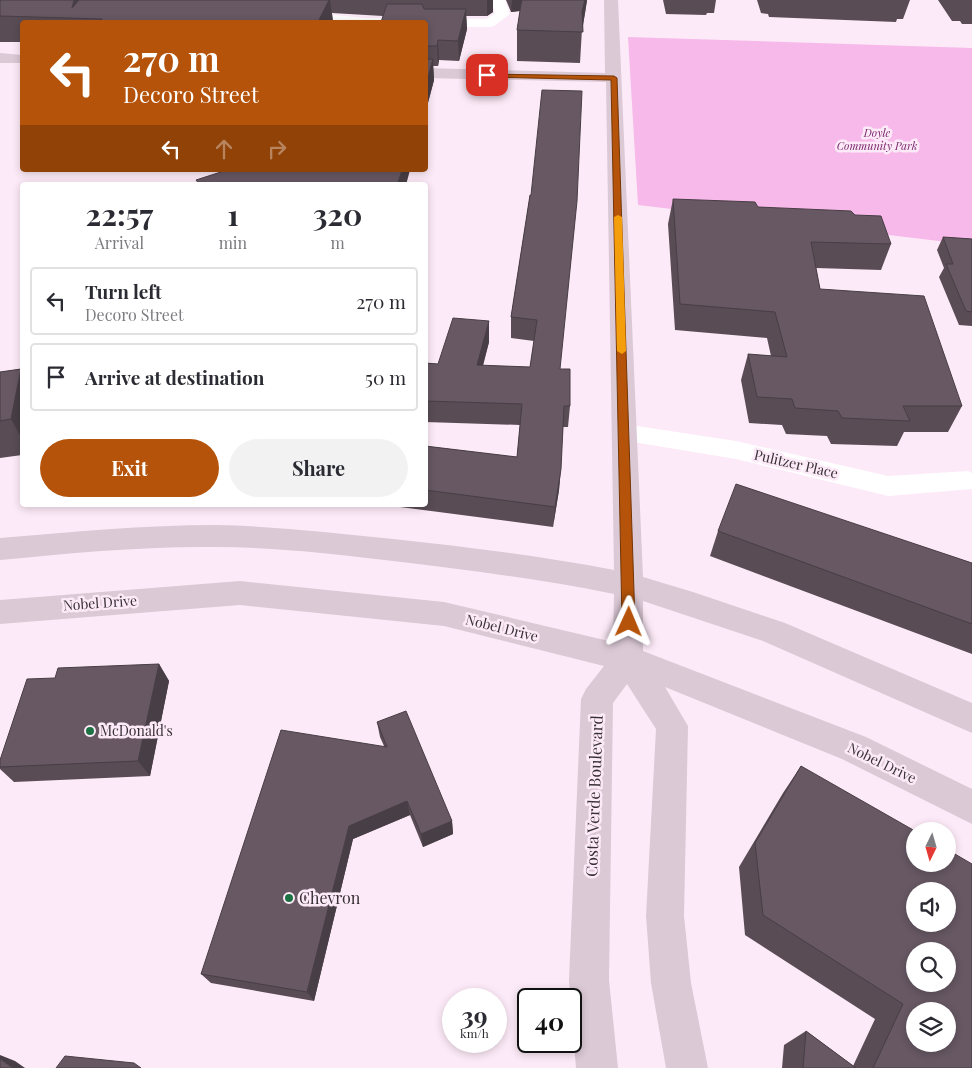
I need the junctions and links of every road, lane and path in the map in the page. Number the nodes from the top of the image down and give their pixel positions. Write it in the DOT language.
graph roads {
  1 [pos="498,0"];
  2 [pos="611,0"];
  3 [pos="279,15"];
  4 [pos="340,20"];
  5 [pos="428,23"];
  6 [pos="0,58"];
  7 [pos="20,59"];
  8 [pos="428,73"];
  9 [pos="614,78"];
  10 [pos="624,434"];
  11 [pos="968,481"];
  12 [pos="0,549"];
  13 [pos="629,585"];
  14 [pos="0,612"];
  15 [pos="628,659"];
  16 [pos="972,718"];
  17 [pos="972,807"];
  18 [pos="597,1068"];
  19 [pos="687,1068"];
  1 -- 5 [label="street"];
  2 -- 9 [label="street"];
  3 -- 4 [label="street"];
  6 -- 7 [label="street"];
  8 -- 9 [label="street"];
  9 -- 10 [label="street"];
  10 -- 11 [label="street, Pulitzer Place"];
  10 -- 13 [label="street"];
  12 -- 13 [label="street"];
  13 -- 15 [label="street"];
  13 -- 16 [label="street"];
  14 -- 15 [label="street, Nobel Drive"];
  15 -- 17 [label="street, Nobel Drive"];
  15 -- 18 [label="street, Costa Verde Boulevard"];
  15 -- 19 [label="street"];
}
